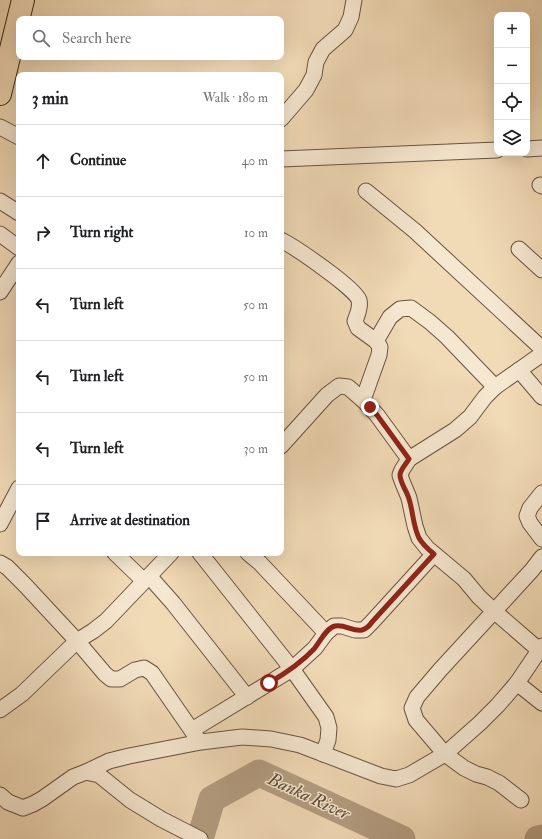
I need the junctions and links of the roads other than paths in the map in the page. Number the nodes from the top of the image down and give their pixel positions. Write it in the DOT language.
graph roads {
  1 [pos="23,0"];
  2 [pos="354,0"];
  3 [pos="19,16"];
  4 [pos="16,29"];
  5 [pos="0,94"];
  6 [pos="284,116"];
  7 [pos="0,127"];
  8 [pos="16,135"];
  9 [pos="542,148"];
  10 [pos="530,149"];
  11 [pos="494,150"];
  12 [pos="284,159"];
  13 [pos="366,191"];
  14 [pos="0,201"];
  15 [pos="16,211"];
  16 [pos="0,234"];
  17 [pos="284,242"];
  18 [pos="16,246"];
  19 [pos="519,249"];
  20 [pos="16,268"];
  21 [pos="542,270"];
  22 [pos="0,292"];
  23 [pos="376,341"];
  24 [pos="542,347"];
  25 [pos="542,354"];
  26 [pos="519,370"];
  27 [pos="495,387"];
  28 [pos="542,397"];
  29 [pos="363,400"];
  30 [pos="284,443"];
  31 [pos="409,459"];
  32 [pos="542,493"];
  33 [pos="15,505"];
  34 [pos="0,524"];
  35 [pos="542,539"];
  36 [pos="434,554"];
  37 [pos="119,556"];
  38 [pos="167,556"];
  39 [pos="209,556"];
  40 [pos="251,556"];
  41 [pos="542,557"];
  42 [pos="0,563"];
  43 [pos="147,579"];
  44 [pos="494,611"];
  45 [pos="326,633"];
  46 [pos="77,641"];
  47 [pos="541,648"];
  48 [pos="292,669"];
  49 [pos="517,683"];
  50 [pos="246,697"];
  51 [pos="542,703"];
  52 [pos="0,710"];
  53 [pos="192,730"];
  54 [pos="201,742"];
  55 [pos="324,754"];
  56 [pos="445,754"];
  57 [pos="86,772"];
  58 [pos="0,795"];
  59 [pos="521,800"];
  60 [pos="200,839"];
  1 -- 3 [label="main road"];
  2 -- 6 [label="street"];
  4 -- 5 [label="main road"];
  7 -- 8 [label="street"];
  9 -- 10 [label="street"];
  11 -- 12 [label="street"];
  13 -- 24 [label="street"];
  14 -- 15 [label="street"];
  16 -- 18 [label="street"];
  17 -- 23 [label="street"];
  19 -- 21 [label="street"];
  20 -- 22 [label="street"];
  23 -- 27 [label="street"];
  23 -- 29 [label="street"];
  25 -- 26 [label="street"];
  26 -- 27 [label="street"];
  26 -- 28 [label="street"];
  27 -- 31 [label="street"];
  29 -- 30 [label="street"];
  29 -- 31 [label="street"];
  31 -- 36 [label="street"];
  32 -- 35 [label="street"];
  33 -- 34 [label="street"];
  36 -- 44 [label="street"];
  36 -- 45 [label="street"];
  37 -- 43 [label="street"];
  38 -- 43 [label="street"];
  39 -- 48 [label="street"];
  40 -- 45 [label="street"];
  41 -- 44 [label="street"];
  42 -- 46 [label="street"];
  43 -- 46 [label="street"];
  43 -- 50 [label="street"];
  44 -- 47 [label="street"];
  44 -- 56 [label="street"];
  45 -- 48 [label="street"];
  46 -- 52 [label="street"];
  46 -- 53 [label="street"];
  47 -- 49 [label="street"];
  48 -- 50 [label="street"];
  48 -- 55 [label="street"];
  49 -- 51 [label="street"];
  49 -- 56 [label="street"];
  50 -- 53 [label="street"];
  53 -- 54 [label="street"];
  54 -- 55 [label="street"];
  54 -- 57 [label="street"];
  55 -- 56 [label="street"];
  56 -- 59 [label="street"];
  57 -- 58 [label="street"];
  57 -- 60 [label="street"];
}
